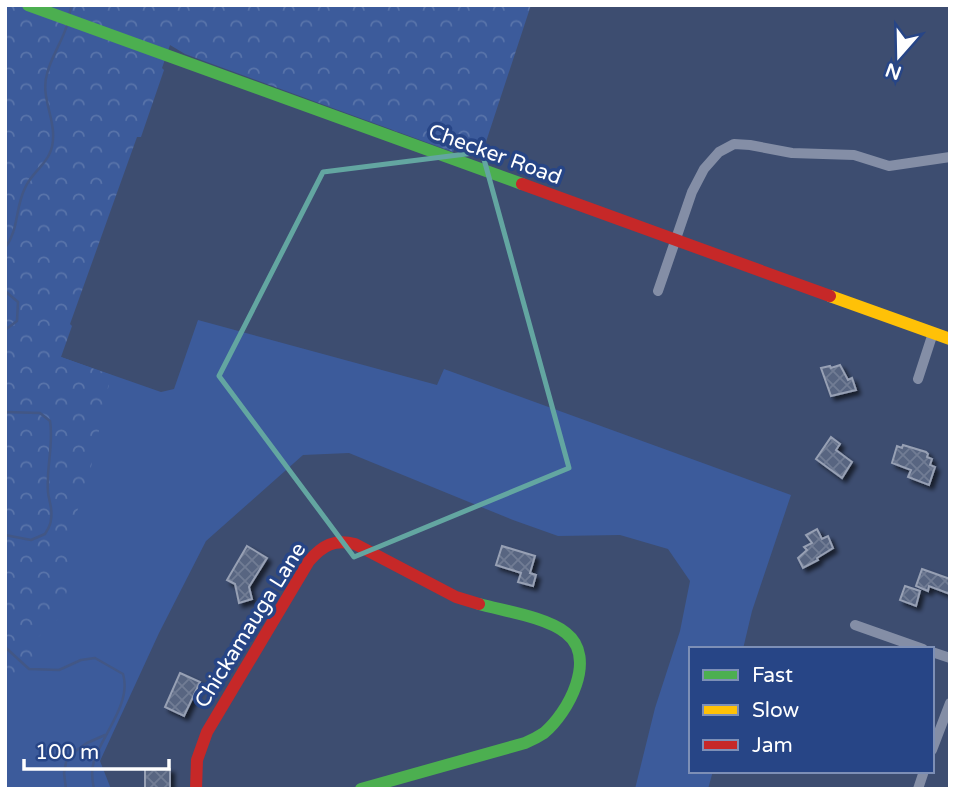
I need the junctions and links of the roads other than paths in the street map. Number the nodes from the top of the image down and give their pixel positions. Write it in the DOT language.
graph roads {
  1 [pos="28,5"];
  2 [pos="950,157"];
  3 [pos="675,240"];
  4 [pos="657,291"];
  5 [pos="933,333"];
  6 [pos="950,339"];
  7 [pos="918,379"];
  8 [pos="855,625"];
  9 [pos="917,647"];
  10 [pos="950,703"];
  11 [pos="934,745"];
  12 [pos="196,789"];
  13 [pos="361,789"];
  1 -- 3 [label="street, Checker Road"];
  2 -- 3 [label="street"];
  3 -- 4 [label="street"];
  3 -- 5 [label="street, Checker Road"];
  5 -- 6 [label="street, Checker Road"];
  5 -- 7 [label="street"];
  8 -- 9 [label="street"];
  10 -- 11 [label="street"];
  12 -- 13 [label="street, Chickamauga Lane"];
}
